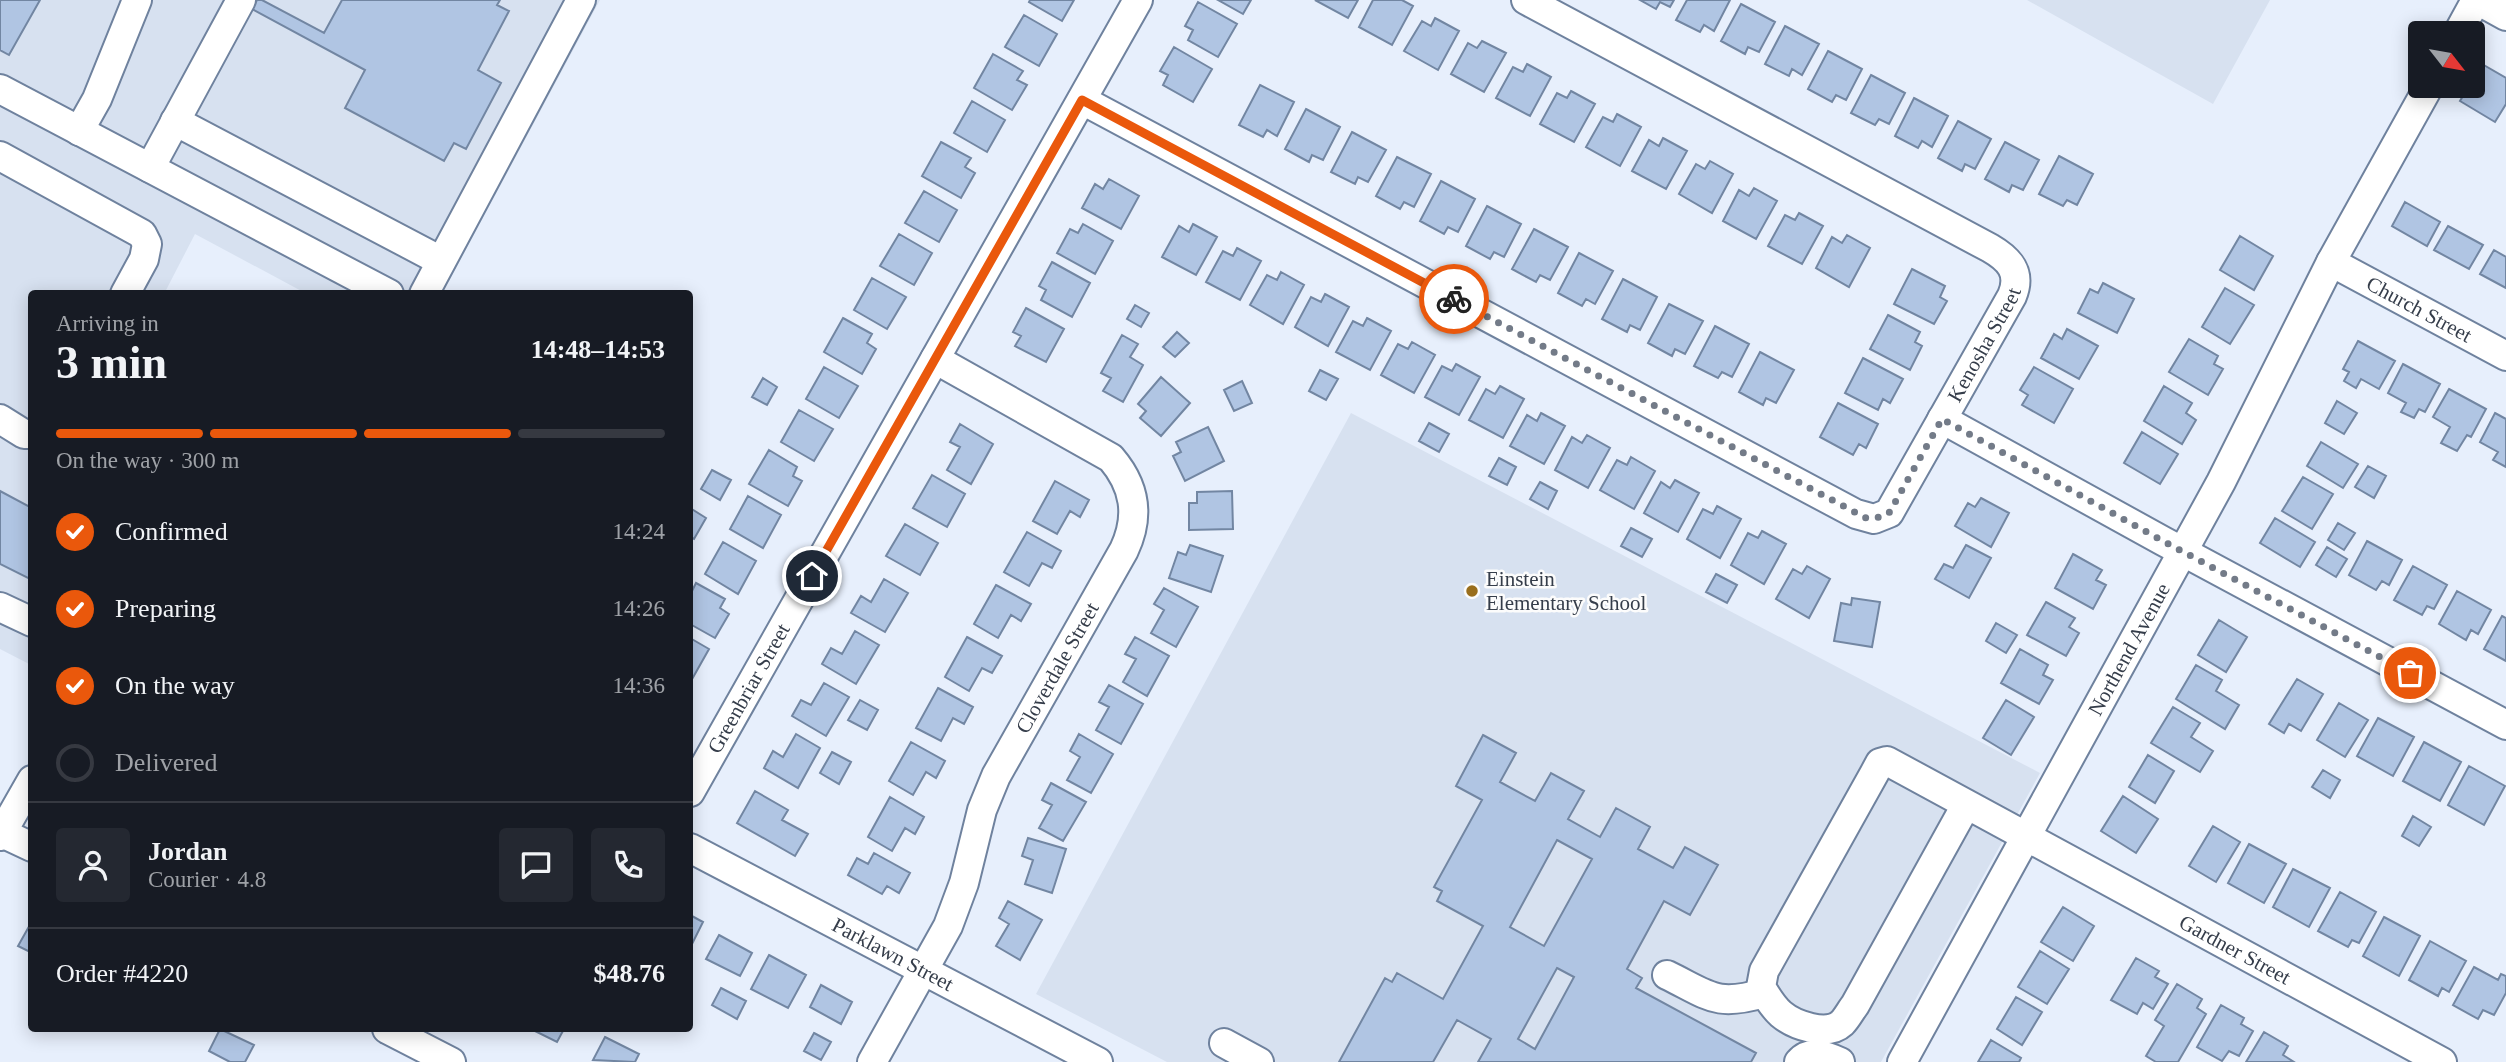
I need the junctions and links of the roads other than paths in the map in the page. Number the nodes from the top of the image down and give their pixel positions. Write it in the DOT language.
graph roads {
  1 [pos="137,0"];
  2 [pos="241,0"];
  3 [pos="581,0"];
  4 [pos="1138,0"];
  5 [pos="1526,0"];
  6 [pos="2477,0"];
  7 [pos="2506,16"];
  8 [pos="2465,21"];
  9 [pos="0,89"];
  10 [pos="2421,98"];
  11 [pos="1082,100"];
  12 [pos="175,121"];
  13 [pos="79,131"];
  14 [pos="0,156"];
  15 [pos="150,168"];
  16 [pos="441,261"];
  17 [pos="2331,262"];
  18 [pos="127,290"];
  19 [pos="381,290"];
  20 [pos="426,290"];
  21 [pos="2506,356"];
  22 [pos="935,359"];
  23 [pos="0,419"];
  24 [pos="1942,419"];
  25 [pos="28,434"];
  26 [pos="2183,551"];
  27 [pos="0,607"];
  28 [pos="28,620"];
  29 [pos="2506,725"];
  30 [pos="28,787"];
  31 [pos="693,787"];
  32 [pos="1966,804"];
  33 [pos="1,833"];
  34 [pos="2026,837"];
  35 [pos="28,845"];
  36 [pos="693,850"];
  37 [pos="923,972"];
  38 [pos="1667,975"];
  39 [pos="1764,993"];
  40 [pos="393,1032"];
  41 [pos="1224,1044"];
  42 [pos="451,1062"];
  43 [pos="872,1062"];
  44 [pos="1098,1062"];
  45 [pos="1259,1062"];
  46 [pos="1799,1062"];
  47 [pos="1840,1062"];
  48 [pos="1902,1062"];
  49 [pos="2442,1062"];
  1 -- 13 [label="street"];
  2 -- 12 [label="street"];
  3 -- 16 [label="street"];
  4 -- 11 [label="street, Greenbriar Street"];
  5 -- 24 [label="street, Kenosha Street"];
  6 -- 7 [label="street"];
  6 -- 8 [label="street"];
  9 -- 13 [label="street"];
  10 -- 17 [label="street, Northend Avenue"];
  11 -- 22 [label="street, Greenbriar Street"];
  11 -- 24 [label="street"];
  12 -- 15 [label="street"];
  12 -- 16 [label="street"];
  13 -- 15 [label="street"];
  14 -- 18 [label="street"];
  15 -- 19 [label="street"];
  16 -- 20 [label="street"];
  17 -- 21 [label="street, Church Street"];
  17 -- 26 [label="street, Northend Avenue"];
  22 -- 31 [label="street, Greenbriar Street"];
  22 -- 37 [label="street, Cloverdale Street"];
  23 -- 25 [label="street"];
  24 -- 26 [label="street, Kenosha Street"];
  26 -- 29 [label="street, Kenosha Street"];
  26 -- 34 [label="street, Northend Avenue"];
  27 -- 28 [label="street"];
  30 -- 33 [label="street"];
  32 -- 34 [label="street, Gardner Street"];
  32 -- 39 [label="street"];
  32 -- 39 [label="street, Gardner Street"];
  33 -- 35 [label="street"];
  34 -- 48 [label="street, Northend Avenue"];
  34 -- 49 [label="street, Gardner Street"];
  36 -- 37 [label="street, Parklawn Street"];
  37 -- 43 [label="street, Cloverdale Street"];
  37 -- 44 [label="street, Parklawn Street"];
  38 -- 39 [label="street"];
  40 -- 42 [label="street"];
  41 -- 45 [label="street"];
  46 -- 47 [label="street"];
}
